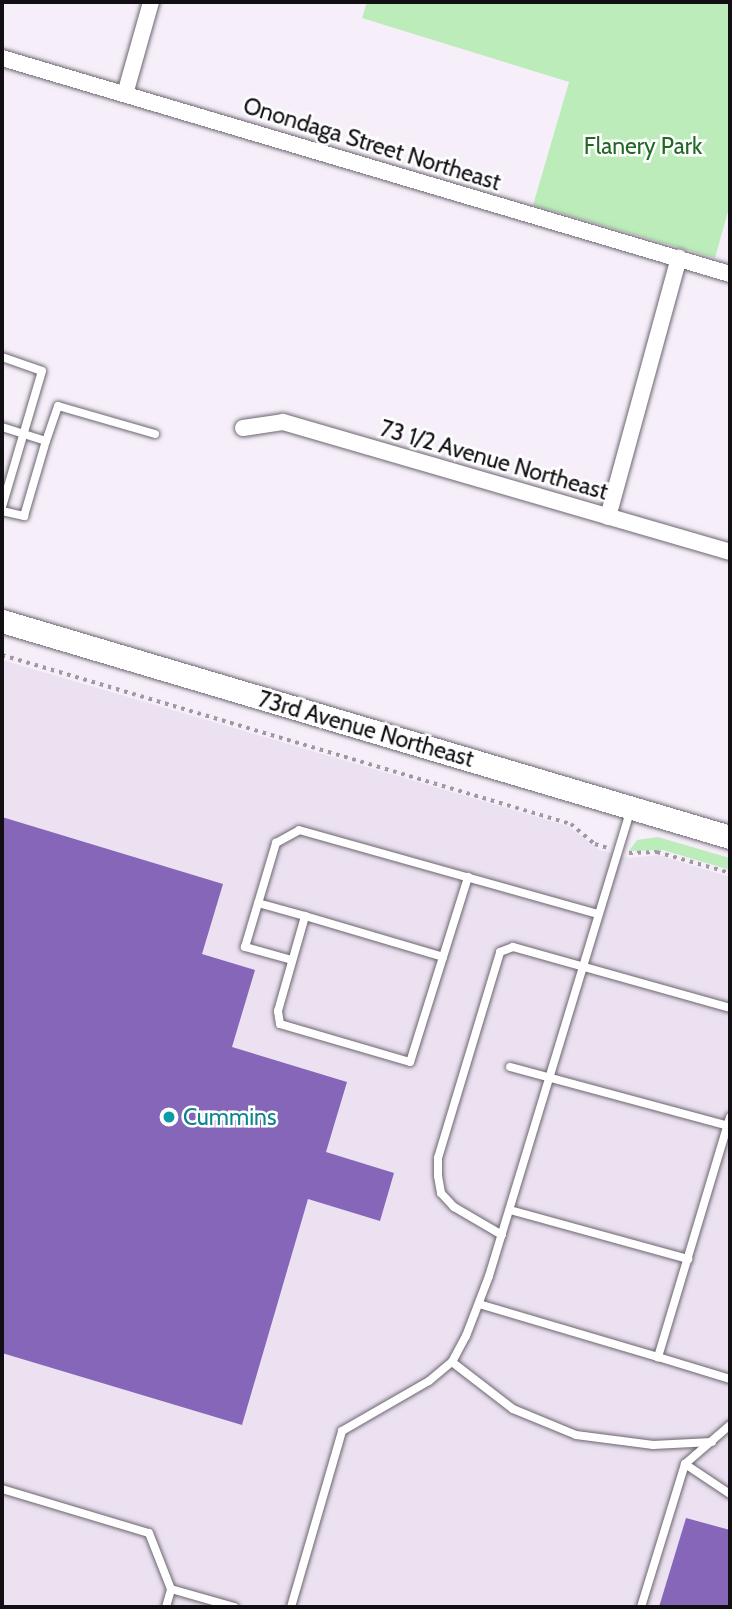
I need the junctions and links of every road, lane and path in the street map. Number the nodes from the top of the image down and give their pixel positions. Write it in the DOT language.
graph roads {
  1 [pos="151,2"];
  2 [pos="2,58"];
  3 [pos="125,94"];
  4 [pos="679,258"];
  5 [pos="730,274"];
  6 [pos="2,357"];
  7 [pos="2,428"];
  8 [pos="243,428"];
  9 [pos="23,434"];
  10 [pos="155,434"];
  11 [pos="46,441"];
  12 [pos="2,509"];
  13 [pos="608,517"];
  14 [pos="730,552"];
  15 [pos="2,621"];
  16 [pos="2,655"];
  17 [pos="632,808"];
  18 [pos="730,837"];
  19 [pos="618,851"];
  20 [pos="730,873"];
  21 [pos="468,877"];
  22 [pos="258,903"];
  23 [pos="597,914"];
  24 [pos="305,916"];
  25 [pos="443,957"];
  26 [pos="292,960"];
  27 [pos="580,966"];
  28 [pos="730,1007"];
  29 [pos="510,1067"];
  30 [pos="547,1076"];
  31 [pos="729,1122"];
  32 [pos="510,1210"];
  33 [pos="502,1235"];
  34 [pos="688,1259"];
  35 [pos="479,1304"];
  36 [pos="659,1357"];
  37 [pos="452,1362"];
  38 [pos="730,1379"];
  39 [pos="730,1425"];
  40 [pos="712,1442"];
  41 [pos="685,1464"];
  42 [pos="2,1489"];
  43 [pos="730,1493"];
  44 [pos="171,1589"];
  45 [pos="166,1607"];
  46 [pos="234,1607"];
  47 [pos="291,1607"];
  48 [pos="641,1607"];
  1 -- 3 [label="street"];
  2 -- 3 [label="street, Onondaga Street Northeast"];
  3 -- 4 [label="street, Onondaga Street Northeast"];
  4 -- 5 [label="street, Onondaga Street Northeast"];
  4 -- 13 [label="street"];
  6 -- 9 [label="lane"];
  7 -- 9 [label="lane"];
  8 -- 13 [label="street, 73 1/2 Avenue Northeast"];
  9 -- 11 [label="lane"];
  9 -- 12 [label="lane"];
  10 -- 11 [label="lane"];
  11 -- 12 [label="lane"];
  13 -- 14 [label="street, 73 1/2 Avenue Northeast"];
  15 -- 17 [label="street, 73rd Avenue Northeast"];
  16 -- 19 [label="path"];
  17 -- 18 [label="street, 73rd Avenue Northeast"];
  17 -- 19 [label="lane"];
  19 -- 20 [label="path"];
  19 -- 23 [label="lane"];
  21 -- 22 [label="lane"];
  21 -- 23 [label="lane"];
  21 -- 25 [label="lane"];
  22 -- 24 [label="lane"];
  22 -- 26 [label="lane"];
  23 -- 27 [label="lane"];
  24 -- 25 [label="lane"];
  24 -- 26 [label="lane"];
  25 -- 26 [label="lane"];
  27 -- 28 [label="lane"];
  27 -- 30 [label="lane"];
  27 -- 33 [label="lane"];
  29 -- 30 [label="lane"];
  30 -- 31 [label="lane"];
  30 -- 32 [label="lane"];
  31 -- 34 [label="lane"];
  32 -- 33 [label="lane"];
  32 -- 34 [label="lane"];
  33 -- 35 [label="lane"];
  34 -- 36 [label="lane"];
  35 -- 36 [label="lane"];
  35 -- 37 [label="lane"];
  36 -- 38 [label="lane"];
  37 -- 40 [label="lane"];
  37 -- 47 [label="lane"];
  39 -- 40 [label="lane"];
  40 -- 41 [label="lane"];
  41 -- 43 [label="lane"];
  41 -- 48 [label="lane"];
  42 -- 44 [label="lane"];
  44 -- 45 [label="lane"];
  44 -- 46 [label="lane"];
}
